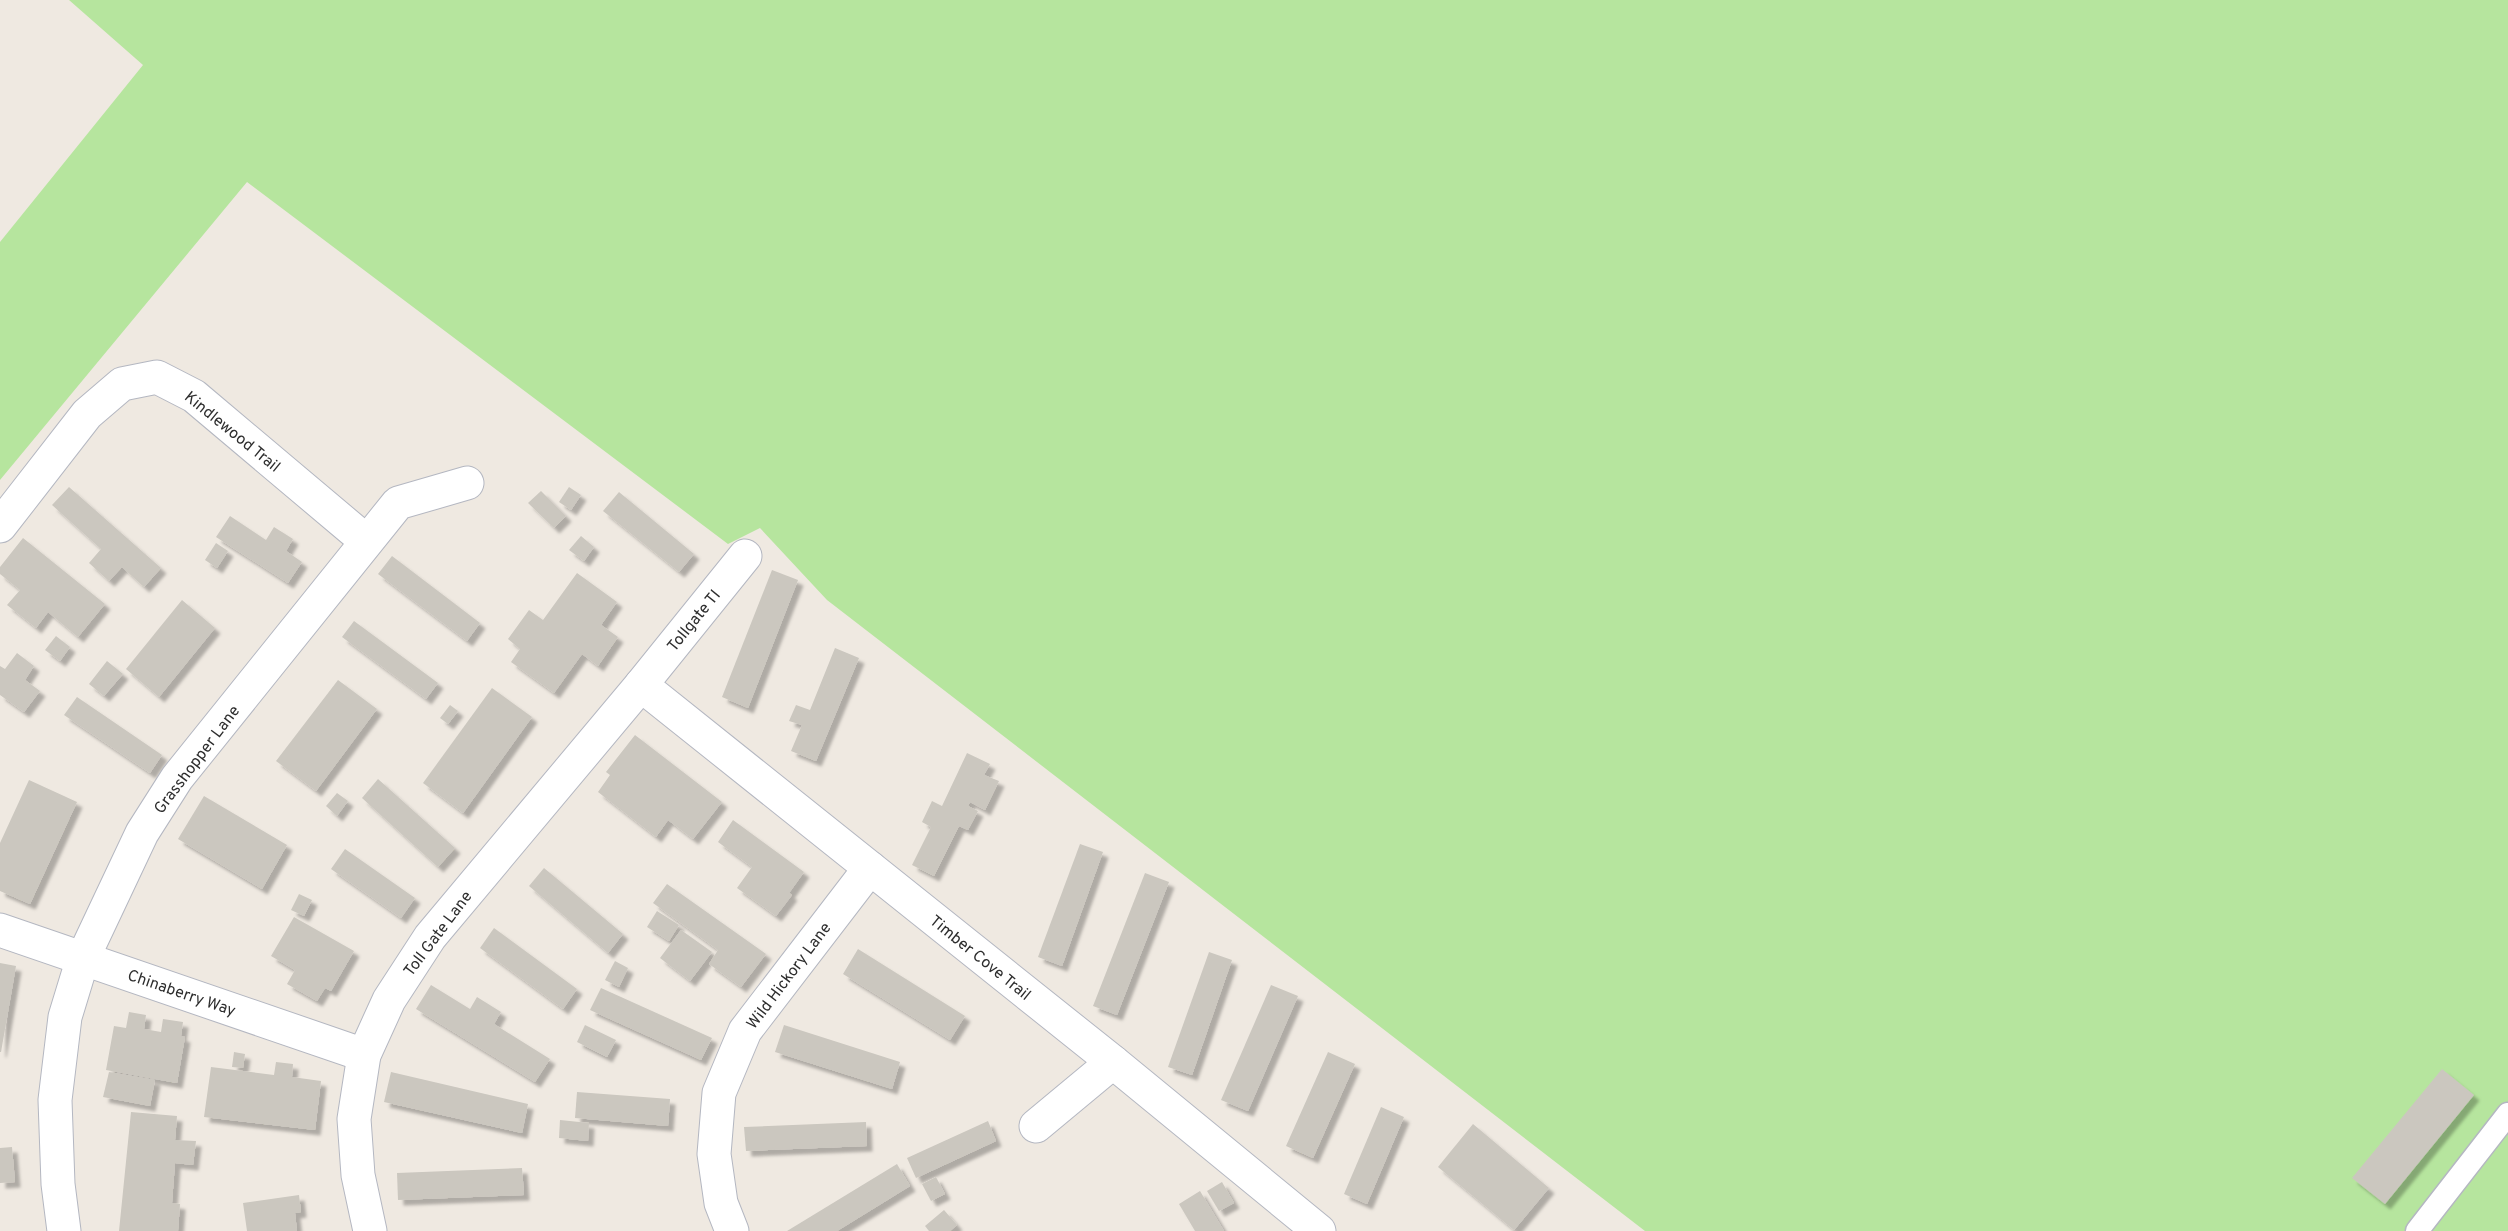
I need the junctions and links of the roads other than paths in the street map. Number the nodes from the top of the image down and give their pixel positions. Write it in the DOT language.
graph roads {
  1 [pos="467,483"];
  2 [pos="0,526"];
  3 [pos="366,541"];
  4 [pos="745,556"];
  5 [pos="641,685"];
  6 [pos="870,868"];
  7 [pos="0,930"];
  8 [pos="83,958"];
  9 [pos="364,1055"];
  10 [pos="1113,1062"];
  11 [pos="2508,1114"];
  12 [pos="1036,1126"];
  13 [pos="63,1231"];
  14 [pos="370,1231"];
  15 [pos="732,1231"];
  16 [pos="1319,1231"];
  17 [pos="2417,1231"];
  1 -- 3 [label="street, Grasshopper Lane"];
  2 -- 3 [label="street, Kindlewood Trail"];
  3 -- 8 [label="street, Grasshopper Lane"];
  4 -- 5 [label="street, Tollgate Tl"];
  5 -- 6 [label="street, Timber Cove Trail"];
  5 -- 9 [label="street, Toll Gate Lane"];
  6 -- 10 [label="street, Timber Cove Trail"];
  6 -- 15 [label="street, Wild Hickory Lane"];
  7 -- 8 [label="street, Chinaberry Way"];
  8 -- 9 [label="street, Chinaberry Way"];
  8 -- 13 [label="street, Grasshopper Lane"];
  9 -- 14 [label="street, Toll Gate Lane"];
  10 -- 12 [label="street"];
  10 -- 16 [label="street, Timber Cove Trail"];
  11 -- 17 [label="lane"];
}
